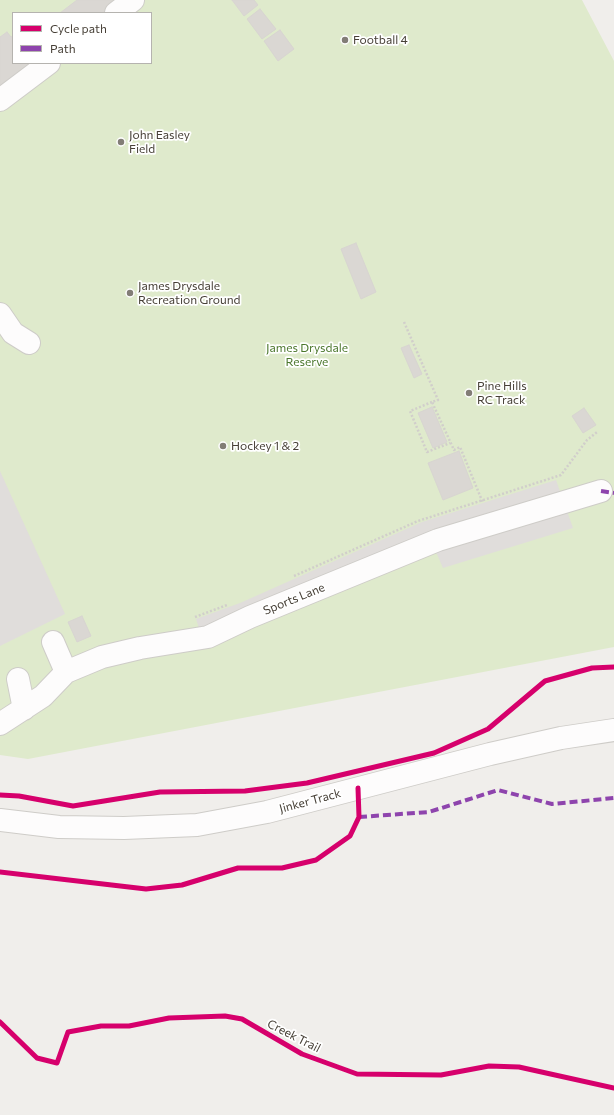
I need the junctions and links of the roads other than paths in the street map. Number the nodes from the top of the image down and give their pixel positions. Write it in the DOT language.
graph roads {
  1 [pos="133,0"];
  2 [pos="117,12"];
  3 [pos="48,64"];
  4 [pos="0,100"];
  5 [pos="0,314"];
  6 [pos="29,343"];
  7 [pos="601,491"];
  8 [pos="53,642"];
  9 [pos="66,672"];
  10 [pos="18,679"];
  11 [pos="24,709"];
  12 [pos="0,724"];
  13 [pos="614,730"];
  14 [pos="0,820"];
  1 -- 2 [label="street"];
  3 -- 4 [label="street"];
  5 -- 6 [label="street"];
  7 -- 9 [label="street, Sports Lane"];
  8 -- 9 [label="street"];
  9 -- 11 [label="street, Sports Lane"];
  10 -- 11 [label="street"];
  11 -- 12 [label="street, Sports Lane"];
  13 -- 14 [label="street, Jinker Track"];
}
